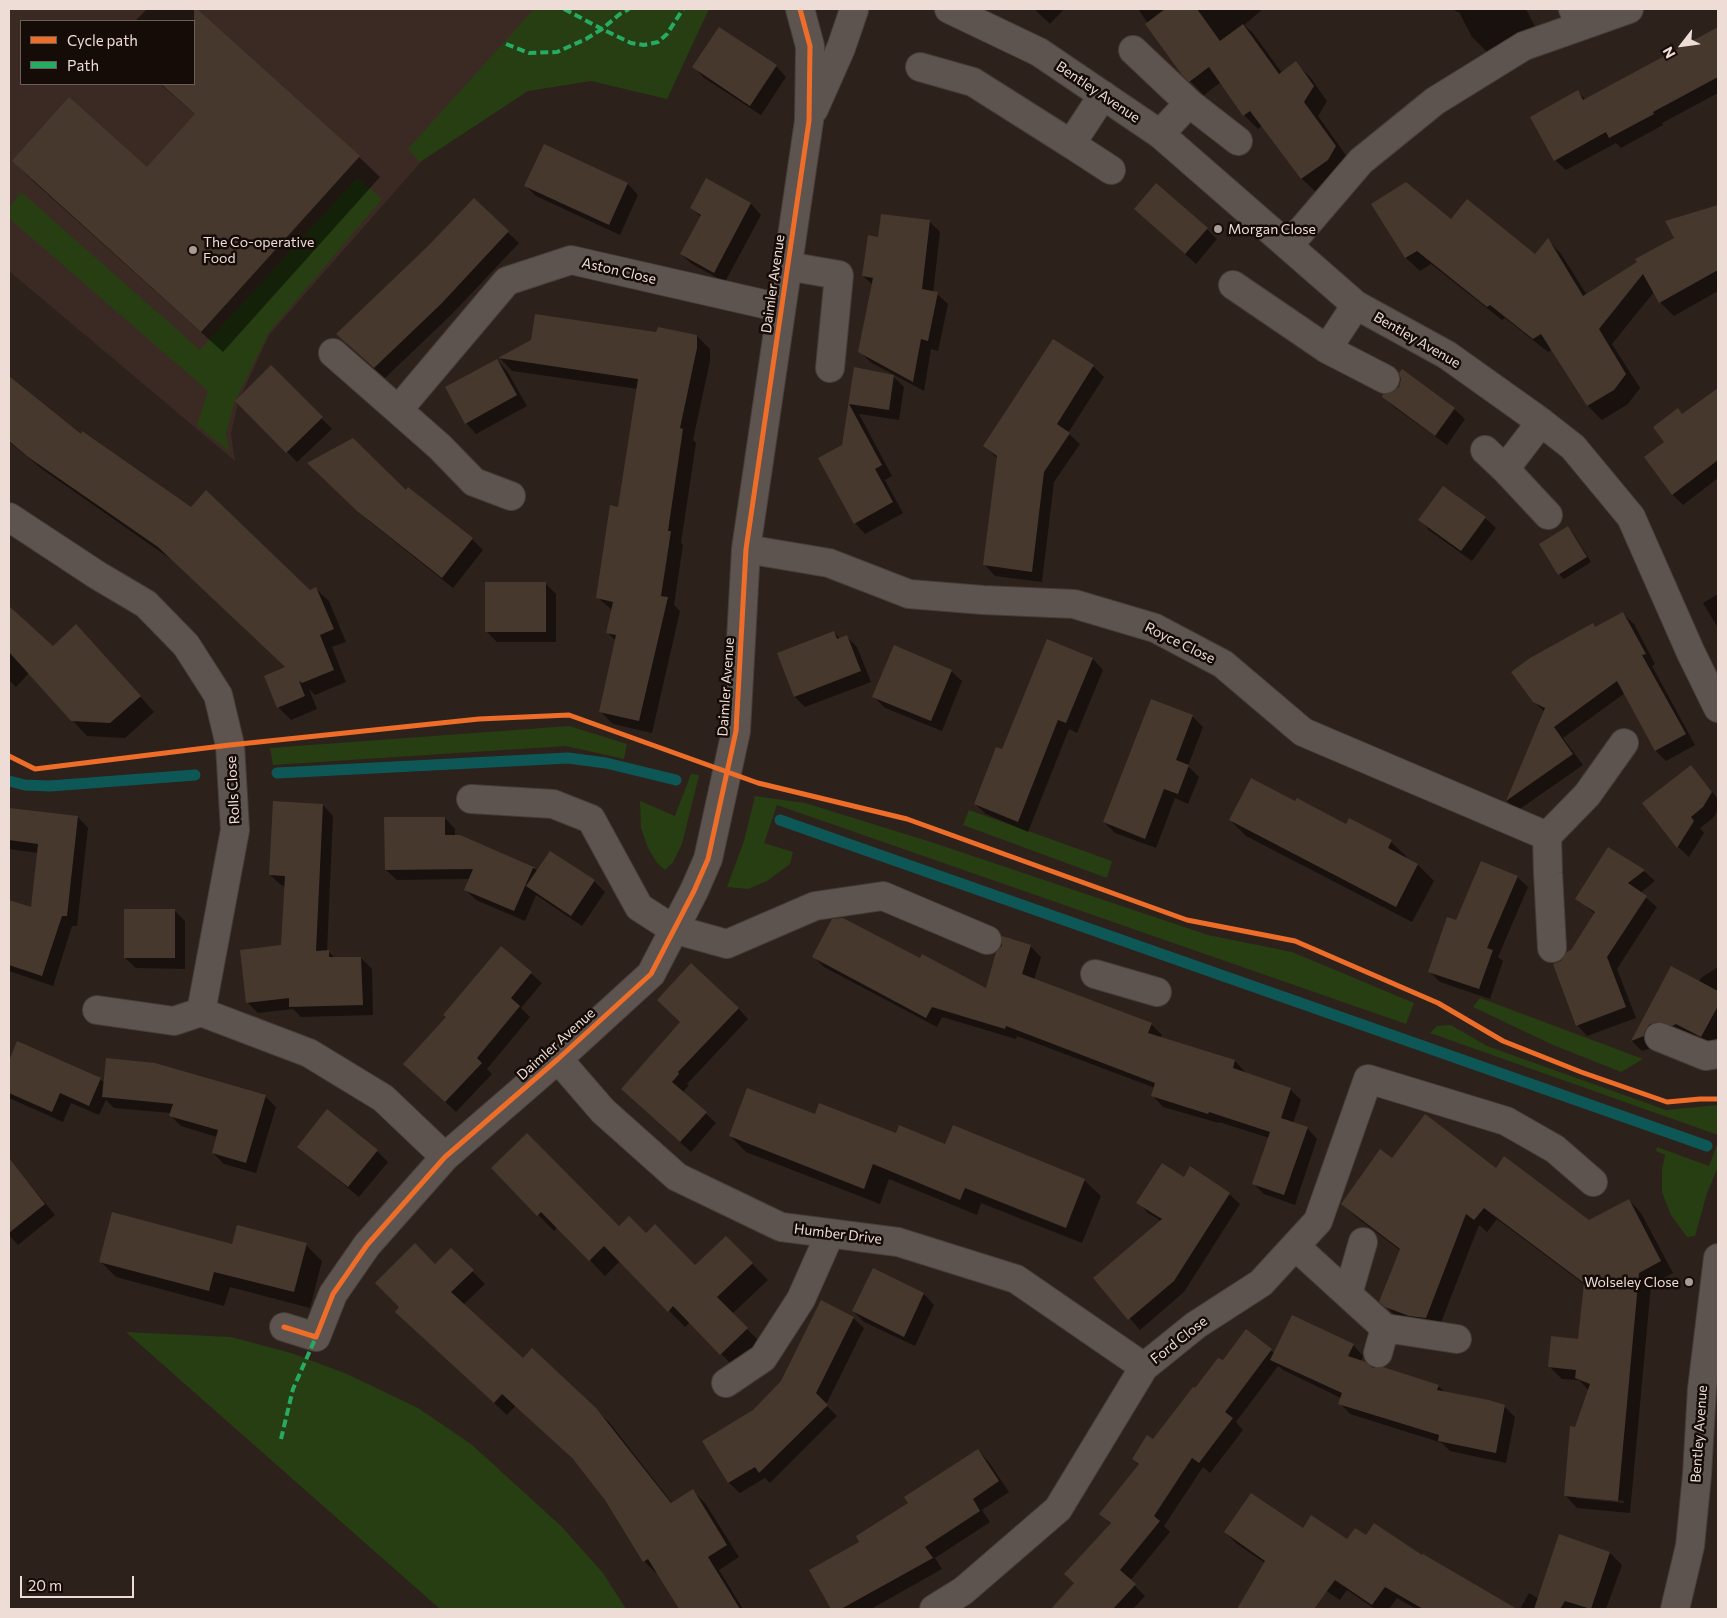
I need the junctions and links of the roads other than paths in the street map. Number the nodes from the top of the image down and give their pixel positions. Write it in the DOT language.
graph roads {
  1 [pos="800,9"];
  2 [pos="853,9"];
  3 [pos="949,9"];
  4 [pos="995,9"];
  5 [pos="1629,9"];
  6 [pos="1577,18"];
  7 [pos="1028,46"];
  8 [pos="1133,50"];
  9 [pos="920,67"];
  10 [pos="1102,95"];
  11 [pos="1189,103"];
  12 [pos="808,121"];
  13 [pos="1160,134"];
  14 [pos="1238,141"];
  15 [pos="1071,144"];
  16 [pos="1111,170"];
  17 [pos="1289,245"];
  18 [pos="787,266"];
  19 [pos="1233,285"];
  20 [pos="1356,304"];
  21 [pos="781,308"];
  22 [pos="1327,348"];
  23 [pos="333,353"];
  24 [pos="830,368"];
  25 [pos="1385,379"];
  26 [pos="398,410"];
  27 [pos="1541,422"];
  28 [pos="1485,450"];
  29 [pos="1505,469"];
  30 [pos="511,496"];
  31 [pos="1548,515"];
  32 [pos="9,517"];
  33 [pos="746,549"];
  34 [pos="1718,708"];
  35 [pos="1624,743"];
  36 [pos="471,799"];
  37 [pos="1548,836"];
  38 [pos="673,929"];
  39 [pos="987,940"];
  40 [pos="1552,948"];
  41 [pos="1096,974"];
  42 [pos="1157,992"];
  43 [pos="97,1010"];
  44 [pos="201,1012"];
  45 [pos="1659,1037"];
  46 [pos="1718,1054"];
  47 [pos="558,1059"];
  48 [pos="445,1157"];
  49 [pos="1593,1182"];
  50 [pos="830,1234"];
  51 [pos="1363,1242"];
  52 [pos="1295,1246"];
  53 [pos="1718,1258"];
  54 [pos="1348,1294"];
  55 [pos="284,1327"];
  56 [pos="1457,1339"];
  57 [pos="1144,1367"];
  58 [pos="726,1383"];
  59 [pos="1708,1476"];
  60 [pos="934,1609"];
  61 [pos="1675,1609"];
  1 -- 12 [label="street, Daimler Avenue"];
  2 -- 12 [label="street, Daimler Avenue"];
  3 -- 7 [label="street, Bentley Avenue"];
  4 -- 7 [label="street, Bentley Avenue"];
  5 -- 6 [label="street"];
  6 -- 17 [label="street"];
  7 -- 10 [label="street, Bentley Avenue"];
  8 -- 11 [label="street"];
  9 -- 15 [label="street"];
  10 -- 13 [label="street, Bentley Avenue"];
  10 -- 15 [label="street"];
  11 -- 13 [label="street"];
  11 -- 14 [label="street"];
  12 -- 18 [label="street, Daimler Avenue"];
  13 -- 17 [label="street, Bentley Avenue"];
  15 -- 16 [label="street"];
  17 -- 20 [label="street, Bentley Avenue"];
  18 -- 21 [label="street, Daimler Avenue"];
  18 -- 24 [label="street"];
  19 -- 22 [label="street"];
  20 -- 22 [label="street"];
  20 -- 27 [label="street, Bentley Avenue"];
  21 -- 26 [label="street, Aston Close"];
  21 -- 33 [label="street, Daimler Avenue"];
  22 -- 25 [label="street"];
  23 -- 26 [label="street"];
  26 -- 30 [label="street"];
  27 -- 29 [label="street"];
  27 -- 34 [label="street, Bentley Avenue"];
  28 -- 29 [label="street"];
  29 -- 31 [label="street"];
  32 -- 44 [label="street, Rolls Close"];
  33 -- 37 [label="street, Royce Close"];
  33 -- 38 [label="street, Daimler Avenue"];
  35 -- 37 [label="street"];
  36 -- 38 [label="street"];
  37 -- 40 [label="street"];
  38 -- 39 [label="street"];
  38 -- 47 [label="street, Daimler Avenue"];
  41 -- 42 [label="street"];
  43 -- 44 [label="street"];
  44 -- 48 [label="street"];
  45 -- 46 [label="street"];
  47 -- 48 [label="street, Daimler Avenue"];
  47 -- 50 [label="street, Humber Drive"];
  48 -- 55 [label="street, Daimler Avenue"];
  49 -- 52 [label="street, Ford Close"];
  50 -- 57 [label="street, Humber Drive"];
  50 -- 58 [label="street"];
  51 -- 54 [label="street"];
  52 -- 54 [label="street"];
  52 -- 57 [label="street, Ford Close"];
  53 -- 59 [label="street, Bentley Avenue"];
  54 -- 56 [label="street"];
  57 -- 60 [label="street, Ford Close"];
  59 -- 61 [label="street, Bentley Avenue"];
}
